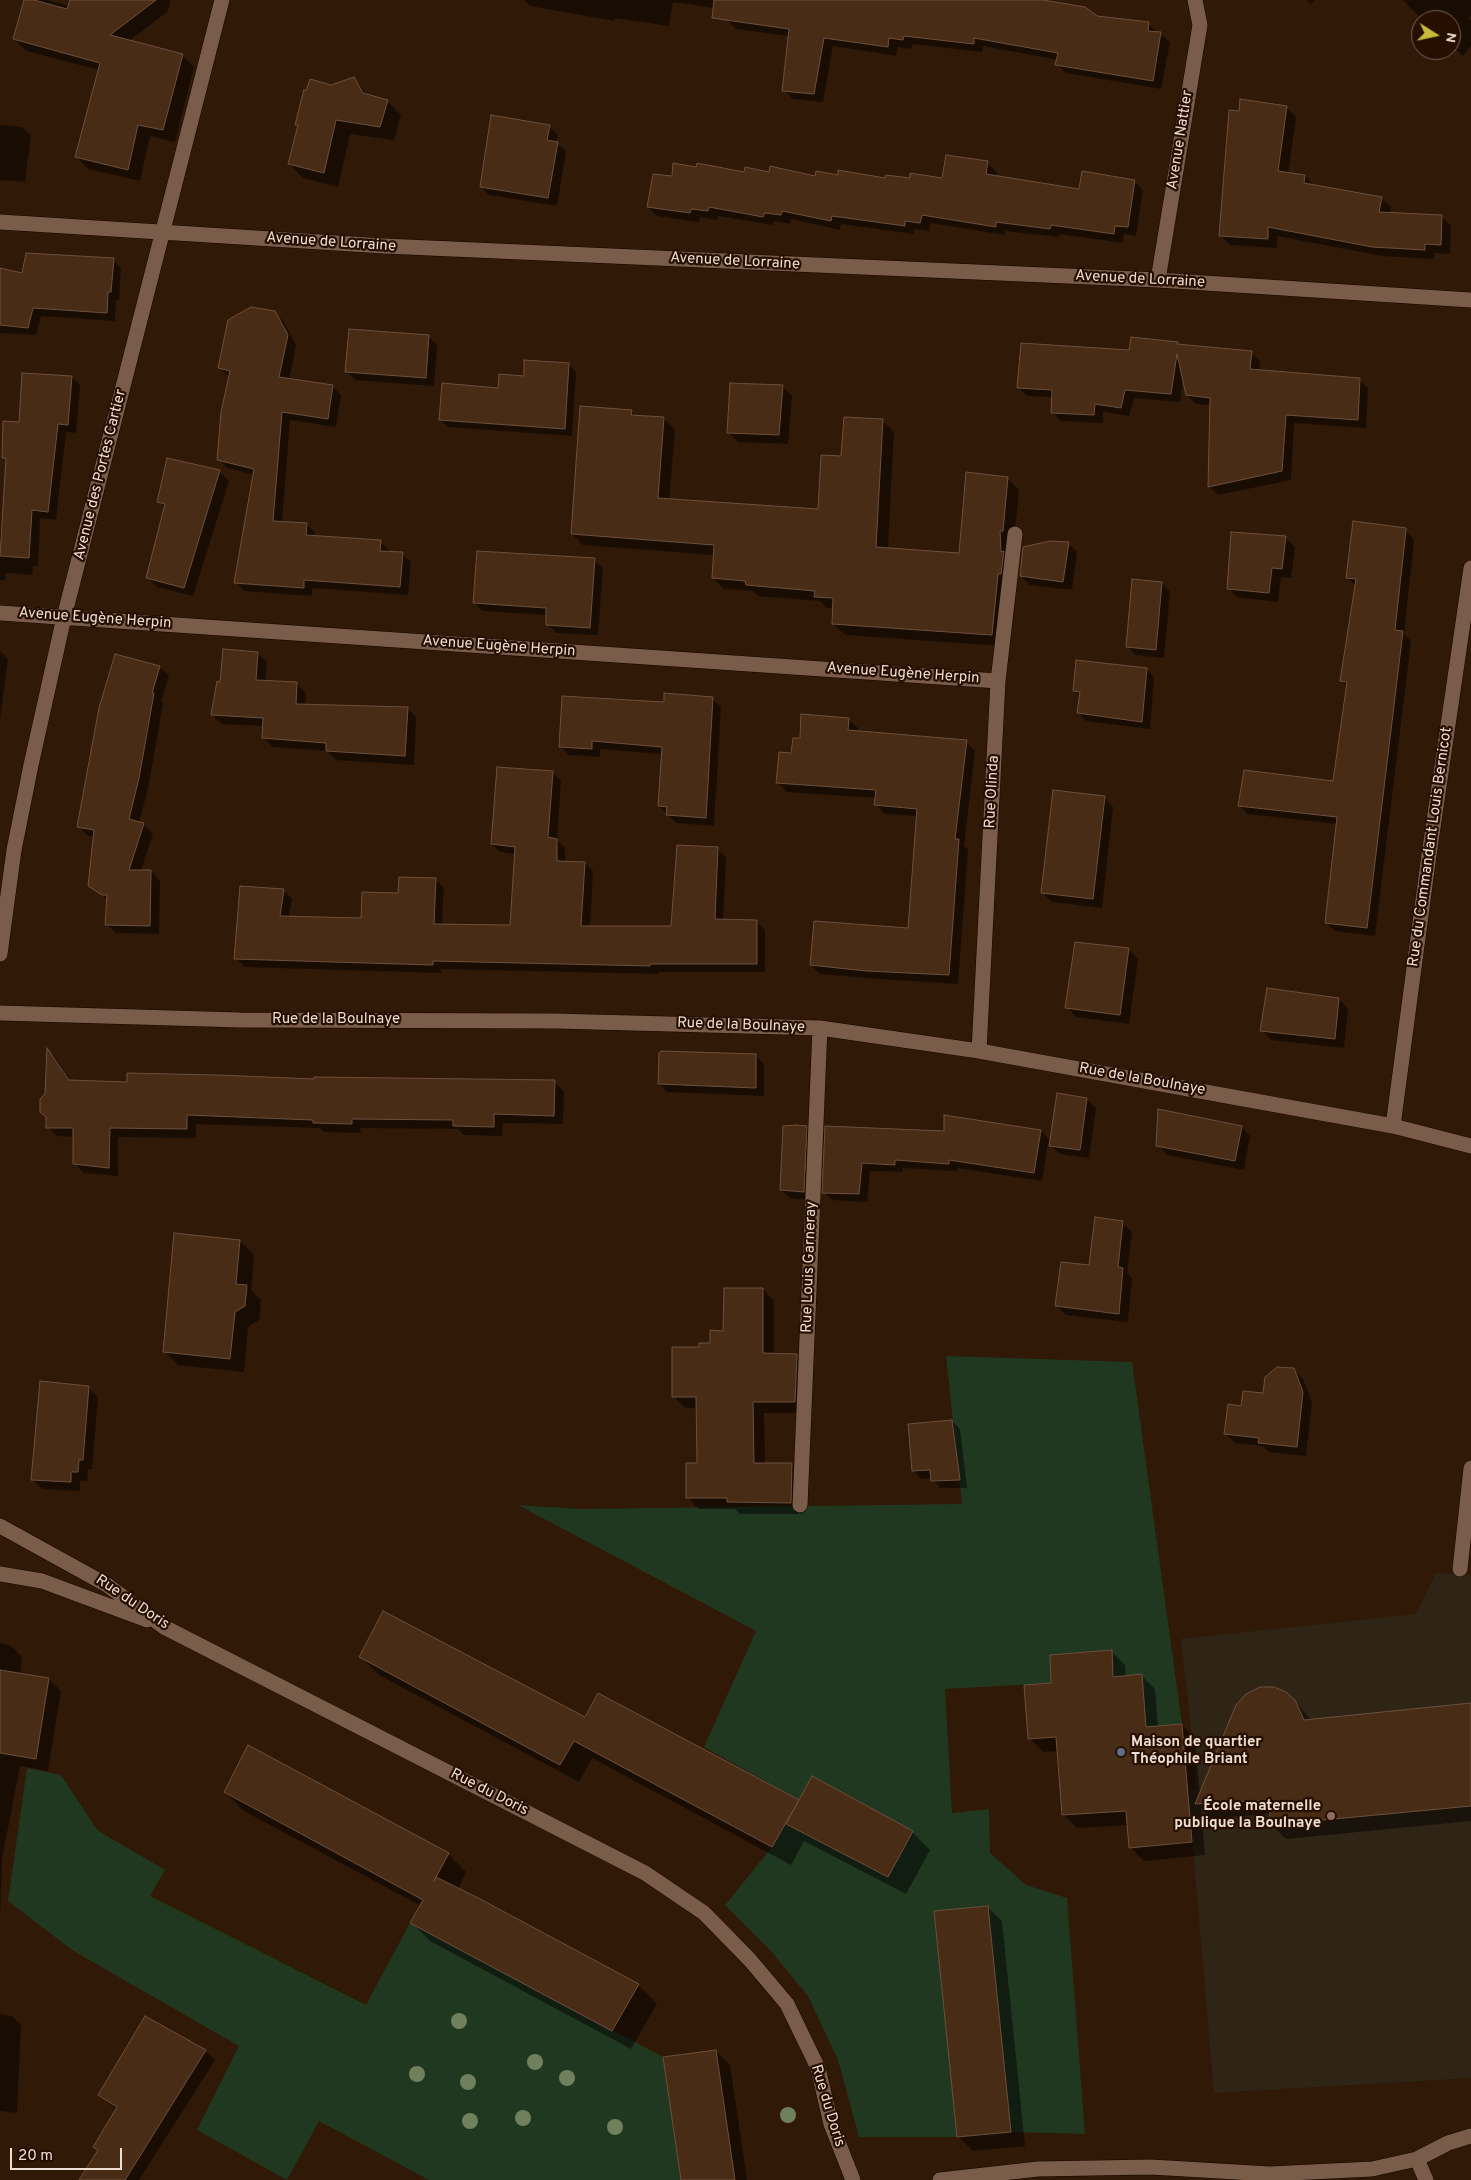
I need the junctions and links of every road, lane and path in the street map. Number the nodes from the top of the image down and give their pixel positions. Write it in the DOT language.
graph roads {
  1 [pos="222,0"];
  2 [pos="1194,0"];
  3 [pos="0,222"];
  4 [pos="163,231"];
  5 [pos="1158,280"];
  6 [pos="1471,300"];
  7 [pos="1015,534"];
  8 [pos="1471,568"];
  9 [pos="0,613"];
  10 [pos="64,617"];
  11 [pos="998,681"];
  12 [pos="0,954"];
  13 [pos="0,1014"];
  14 [pos="820,1028"];
  15 [pos="978,1051"];
  16 [pos="1393,1126"];
  17 [pos="1471,1146"];
  18 [pos="1471,1468"];
  19 [pos="800,1505"];
  20 [pos="0,1526"];
  21 [pos="1460,1569"];
  22 [pos="0,1574"];
  23 [pos="164,1627"];
  24 [pos="1471,2136"];
  25 [pos="1417,2159"];
  26 [pos="852,2180"];
  27 [pos="940,2180"];
  28 [pos="1426,2180"];
  1 -- 4 [label="street, Avenue des Portes Cartier"];
  2 -- 5 [label="street, Avenue Nattier"];
  3 -- 4 [label="street, Avenue de Lorraine"];
  4 -- 5 [label="street, Avenue de Lorraine"];
  4 -- 10 [label="street, Avenue des Portes Cartier"];
  5 -- 6 [label="street, Avenue de Lorraine"];
  7 -- 11 [label="street, Rue Olinda"];
  8 -- 16 [label="street, Rue du Commandant Louis Bernicot"];
  9 -- 10 [label="street, Avenue Eugène Herpin"];
  10 -- 11 [label="street, Avenue Eugène Herpin"];
  10 -- 12 [label="street, Avenue des Portes Cartier"];
  11 -- 15 [label="street, Rue Olinda"];
  13 -- 14 [label="street, Rue de la Boulnaye"];
  14 -- 15 [label="street, Rue de la Boulnaye"];
  14 -- 19 [label="street, Rue Louis Garneray"];
  15 -- 16 [label="street, Rue de la Boulnaye"];
  16 -- 17 [label="street, Rue de la Boulnaye"];
  18 -- 21 [label="street"];
  20 -- 23 [label="street, Rue du Doris"];
  22 -- 23 [label="street"];
  23 -- 26 [label="street, Rue du Doris"];
  24 -- 25 [label="street"];
  25 -- 27 [label="street"];
  25 -- 28 [label="street"];
}
